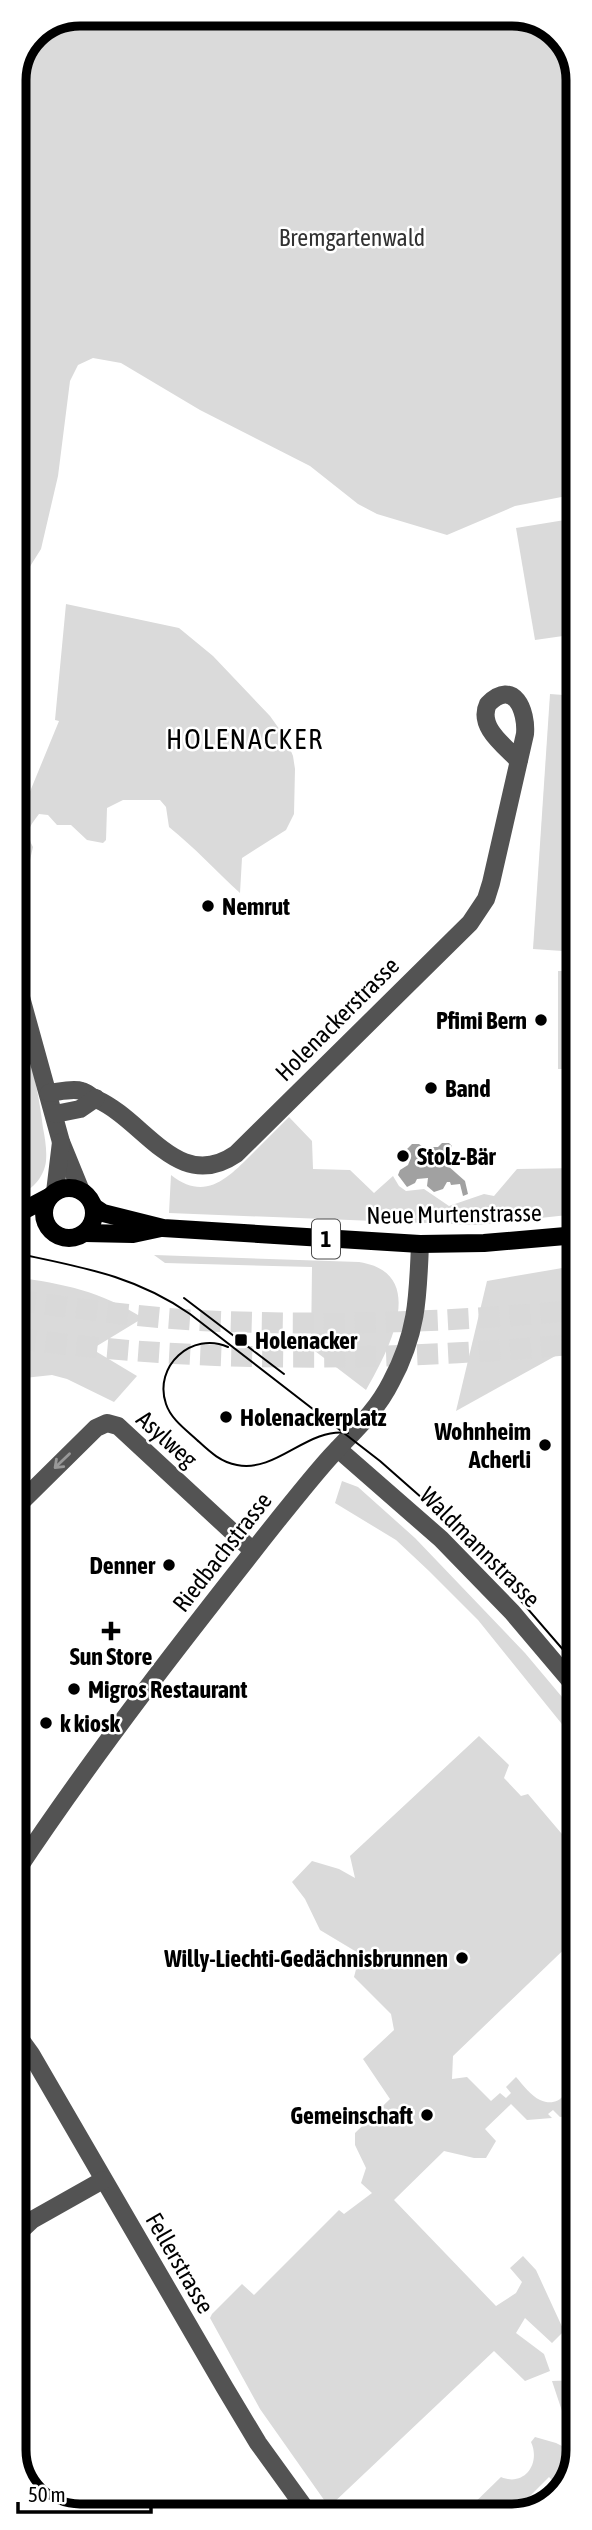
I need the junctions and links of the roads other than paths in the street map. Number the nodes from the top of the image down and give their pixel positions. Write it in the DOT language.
graph roads {
  1 [pos="519,761"];
  2 [pos="26,1011"];
  3 [pos="49,1093"];
  4 [pos="96,1098"];
  5 [pos="55,1114"];
  6 [pos="61,1142"];
  7 [pos="81,1191"];
  8 [pos="52,1195"];
  9 [pos="94,1207"];
  10 [pos="26,1210"];
  11 [pos="26,1221"];
  12 [pos="163,1228"];
  13 [pos="51,1230"];
  14 [pos="85,1233"];
  15 [pos="566,1236"];
  16 [pos="420,1244"];
  17 [pos="338,1449"];
  18 [pos="26,1497"];
  19 [pos="253,1551"];
  20 [pos="566,1676"];
  21 [pos="26,1857"];
  22 [pos="26,2047"];
  23 [pos="103,2180"];
  24 [pos="26,2226"];
  25 [pos="302,2504"];
  1 -- 4 [label="street, Holenackerstrasse"];
  2 -- 3 [label="street"];
  3 -- 4 [label="street, Holenackerstrasse"];
  3 -- 5 [label="street"];
  4 -- 5 [label="street"];
  5 -- 6 [label="street"];
  6 -- 7 [label="street"];
  6 -- 8 [label="street"];
  7 -- 8 [label="main road"];
  7 -- 9 [label="main road"];
  8 -- 10 [label="main road"];
  8 -- 13 [label="main road"];
  9 -- 12 [label="main road, Neue Murtenstrasse / 1"];
  9 -- 14 [label="main road"];
  11 -- 13 [label="main road"];
  12 -- 14 [label="main road, Neue Murtenstrasse / 1"];
  12 -- 16 [label="main road, Neue Murtenstrasse / 1"];
  13 -- 14 [label="main road"];
  15 -- 16 [label="main road, Neue Murtenstrasse / 1"];
  16 -- 17 [label="street, Riedbachstrasse"];
  17 -- 19 [label="street, Riedbachstrasse"];
  17 -- 20 [label="street, Waldmannstrasse"];
  19 -- 18 [label="street, Asylweg, one-way"];
  19 -- 21 [label="street, Riedbachstrasse"];
  22 -- 23 [label="street, Fellerstrasse"];
  23 -- 24 [label="street"];
  23 -- 25 [label="street, Fellerstrasse"];
}
